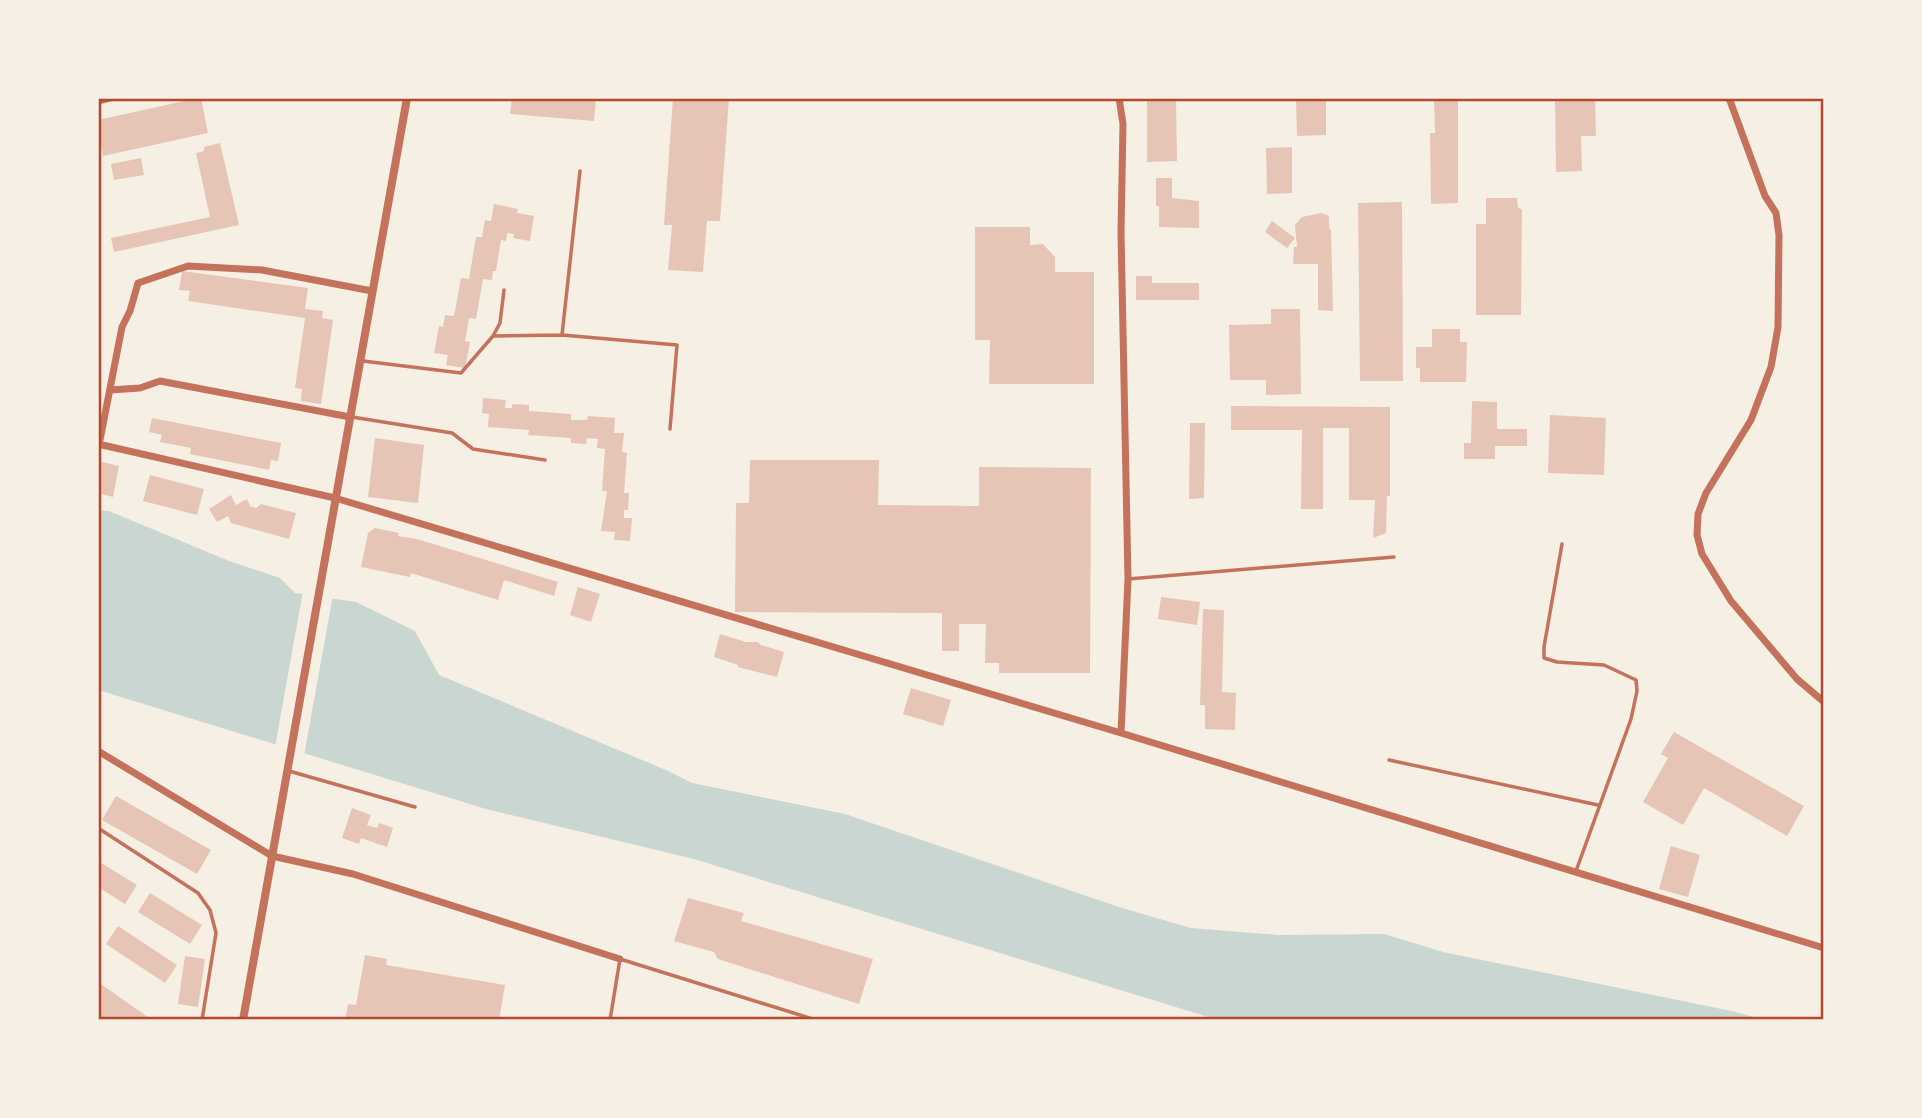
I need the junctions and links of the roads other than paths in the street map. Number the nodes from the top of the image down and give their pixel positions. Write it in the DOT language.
graph roads {
  1 [pos="110,98"];
  2 [pos="1119,98"];
  3 [pos="1729,98"];
  4 [pos="405,100"];
  5 [pos="98,101"];
  6 [pos="580,170"];
  7 [pos="504,290"];
  8 [pos="372,291"];
  9 [pos="562,335"];
  10 [pos="492,336"];
  11 [pos="361,360"];
  12 [pos="110,390"];
  13 [pos="350,417"];
  14 [pos="670,429"];
  15 [pos="98,444"];
  16 [pos="544,460"];
  17 [pos="335,498"];
  18 [pos="1562,544"];
  19 [pos="1394,557"];
  20 [pos="1128,579"];
  21 [pos="1824,702"];
  22 [pos="1121,733"];
  23 [pos="98,751"];
  24 [pos="1389,760"];
  25 [pos="287,770"];
  26 [pos="1598,804"];
  27 [pos="415,807"];
  28 [pos="98,828"];
  29 [pos="272,856"];
  30 [pos="1576,871"];
  31 [pos="1824,947"];
  32 [pos="620,960"];
  33 [pos="202,1020"];
  34 [pos="243,1020"];
  35 [pos="610,1020"];
  36 [pos="816,1020"];
  1 -- 5 [label="street"];
  2 -- 20 [label="street"];
  3 -- 21 [label="street"];
  4 -- 8 [label="street"];
  6 -- 9 [label="lane"];
  7 -- 10 [label="lane"];
  8 -- 11 [label="street"];
  8 -- 12 [label="street"];
  9 -- 10 [label="lane"];
  9 -- 14 [label="lane"];
  10 -- 11 [label="lane"];
  11 -- 13 [label="street"];
  12 -- 13 [label="street"];
  12 -- 15 [label="street"];
  13 -- 16 [label="lane"];
  13 -- 17 [label="street"];
  15 -- 17 [label="street"];
  17 -- 22 [label="street"];
  17 -- 25 [label="street"];
  18 -- 26 [label="lane"];
  19 -- 20 [label="lane"];
  20 -- 22 [label="street"];
  22 -- 30 [label="street"];
  23 -- 29 [label="street"];
  24 -- 26 [label="lane"];
  25 -- 27 [label="lane"];
  25 -- 29 [label="street"];
  26 -- 30 [label="lane"];
  28 -- 33 [label="lane"];
  29 -- 32 [label="street"];
  29 -- 34 [label="street"];
  30 -- 31 [label="street"];
  32 -- 35 [label="lane"];
  32 -- 36 [label="lane"];
}
